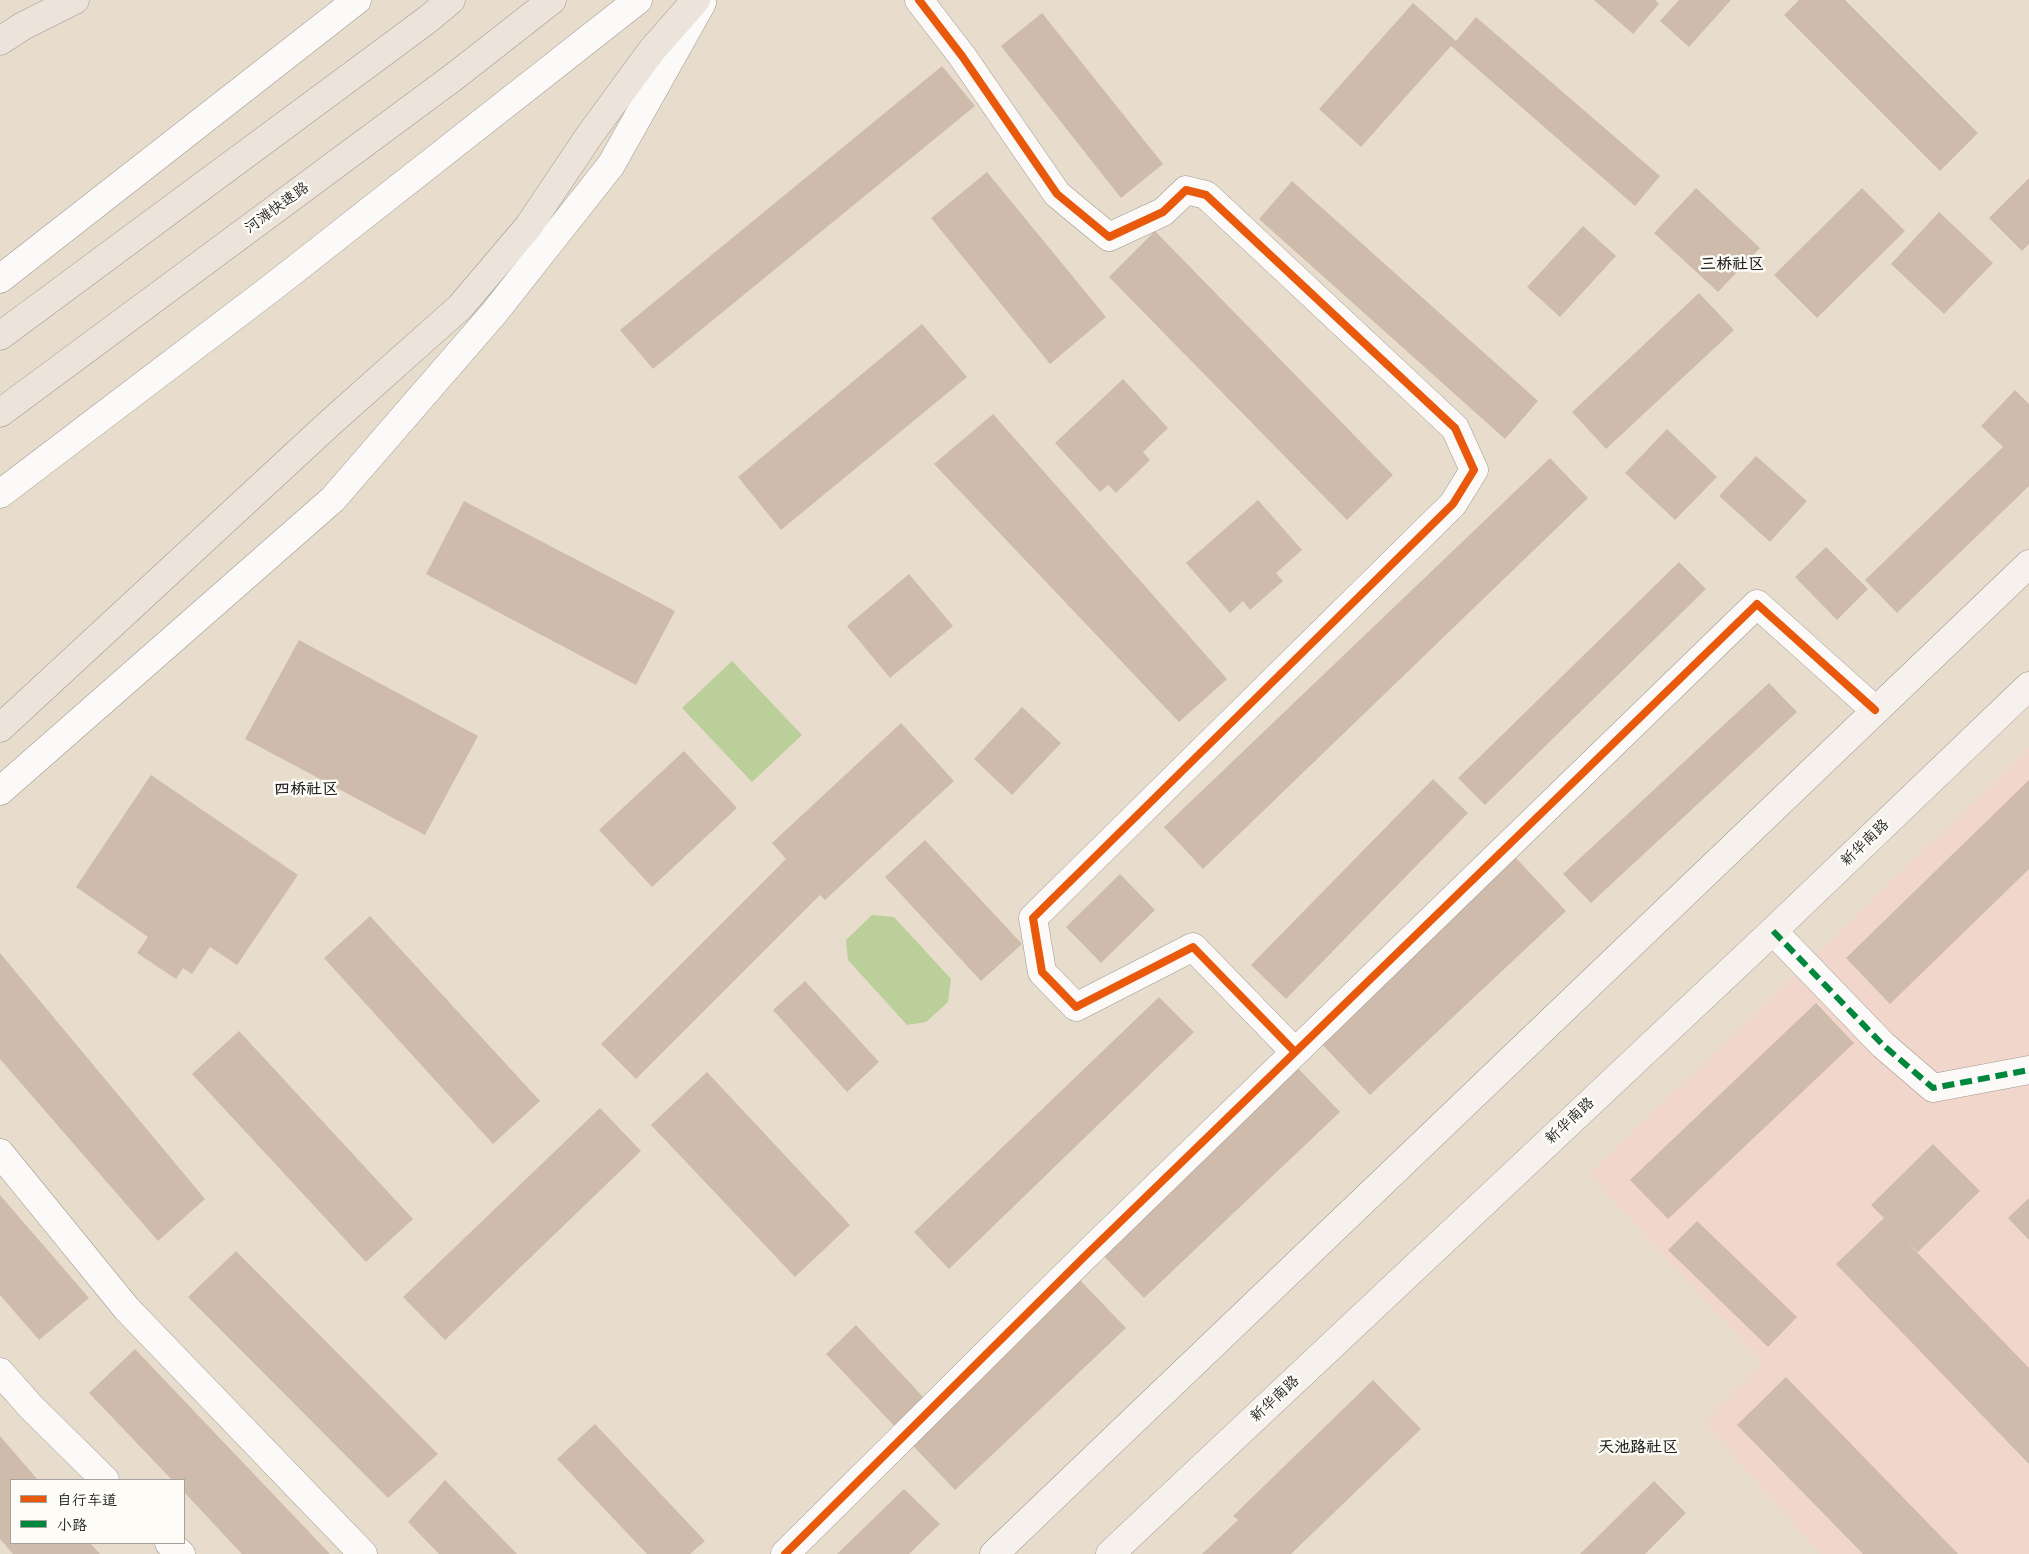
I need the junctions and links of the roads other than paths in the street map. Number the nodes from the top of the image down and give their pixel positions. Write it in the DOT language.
graph roads {
  1 [pos="75,0"];
  2 [pos="357,0"];
  3 [pos="451,0"];
  4 [pos="552,0"];
  5 [pos="638,0"];
  6 [pos="696,0"];
  7 [pos="704,0"];
  8 [pos="919,0"];
  9 [pos="0,41"];
  10 [pos="0,279"];
  11 [pos="0,336"];
  12 [pos="0,413"];
  13 [pos="0,494"];
  14 [pos="2029,564"];
  15 [pos="2029,686"];
  16 [pos="1875,710"];
  17 [pos="0,728"];
  18 [pos="0,791"];
  19 [pos="1773,931"];
  20 [pos="1295,1052"];
  21 [pos="2029,1070"];
  22 [pos="0,1153"];
  23 [pos="0,1372"];
  24 [pos="105,1479"];
  25 [pos="170,1544"];
  26 [pos="181,1554"];
  27 [pos="363,1554"];
  28 [pos="785,1554"];
  29 [pos="994,1554"];
  30 [pos="1110,1554"];
  1 -- 9 [label="highway"];
  2 -- 10 [label="street"];
  3 -- 11 [label="highway"];
  4 -- 12 [label="highway, 河滩快速路"];
  5 -- 13 [label="street"];
  6 -- 17 [label="highway"];
  7 -- 18 [label="street"];
  8 -- 20 [label="street"];
  14 -- 16 [label="main road"];
  15 -- 19 [label="main road, 新华南路"];
  16 -- 20 [label="street"];
  16 -- 29 [label="main road"];
  19 -- 21 [label="street"];
  19 -- 30 [label="main road, 新华南路"];
  20 -- 28 [label="street"];
  22 -- 27 [label="street"];
  23 -- 24 [label="street"];
  25 -- 26 [label="street"];
}
